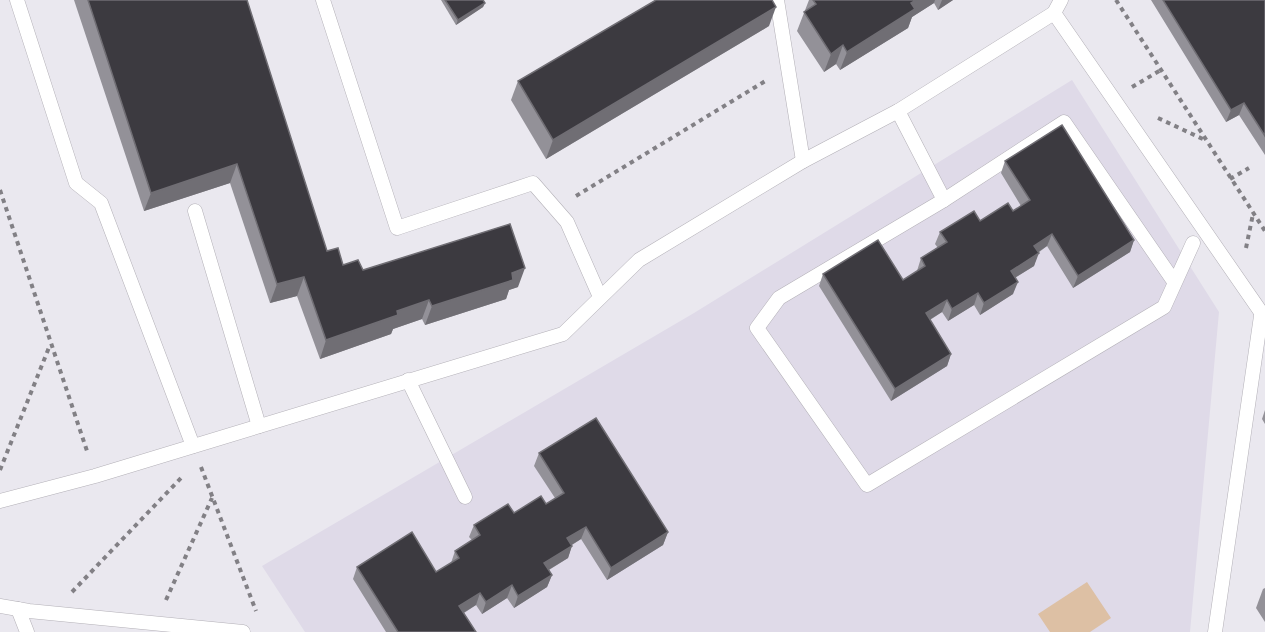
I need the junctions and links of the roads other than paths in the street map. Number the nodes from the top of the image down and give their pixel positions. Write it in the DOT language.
graph roads {
  1 [pos="17,0"];
  2 [pos="323,0"];
  3 [pos="777,0"];
  4 [pos="1061,0"];
  5 [pos="1054,13"];
  6 [pos="898,111"];
  7 [pos="803,161"];
  8 [pos="944,200"];
  9 [pos="195,211"];
  10 [pos="1193,243"];
  11 [pos="1175,283"];
  12 [pos="600,297"];
  13 [pos="1263,317"];
  14 [pos="408,380"];
  15 [pos="259,426"];
  16 [pos="193,446"];
  17 [pos="465,497"];
  18 [pos="0,501"];
  19 [pos="0,606"];
  20 [pos="18,609"];
  21 [pos="27,632"];
  22 [pos="243,632"];
  23 [pos="1215,632"];
  1 -- 16 [label="lane"];
  2 -- 12 [label="lane"];
  3 -- 7 [label="lane"];
  4 -- 5 [label="lane"];
  5 -- 6 [label="lane"];
  5 -- 13 [label="lane"];
  6 -- 7 [label="lane"];
  6 -- 8 [label="lane"];
  7 -- 12 [label="lane"];
  8 -- 11 [label="lane"];
  8 -- 11 [label="lane"];
  9 -- 15 [label="lane"];
  10 -- 11 [label="lane"];
  12 -- 14 [label="lane"];
  13 -- 23 [label="lane"];
  14 -- 15 [label="lane"];
  14 -- 17 [label="lane"];
  15 -- 16 [label="lane"];
  16 -- 18 [label="lane"];
  19 -- 20 [label="lane"];
  20 -- 21 [label="lane"];
  20 -- 22 [label="lane"];
}
